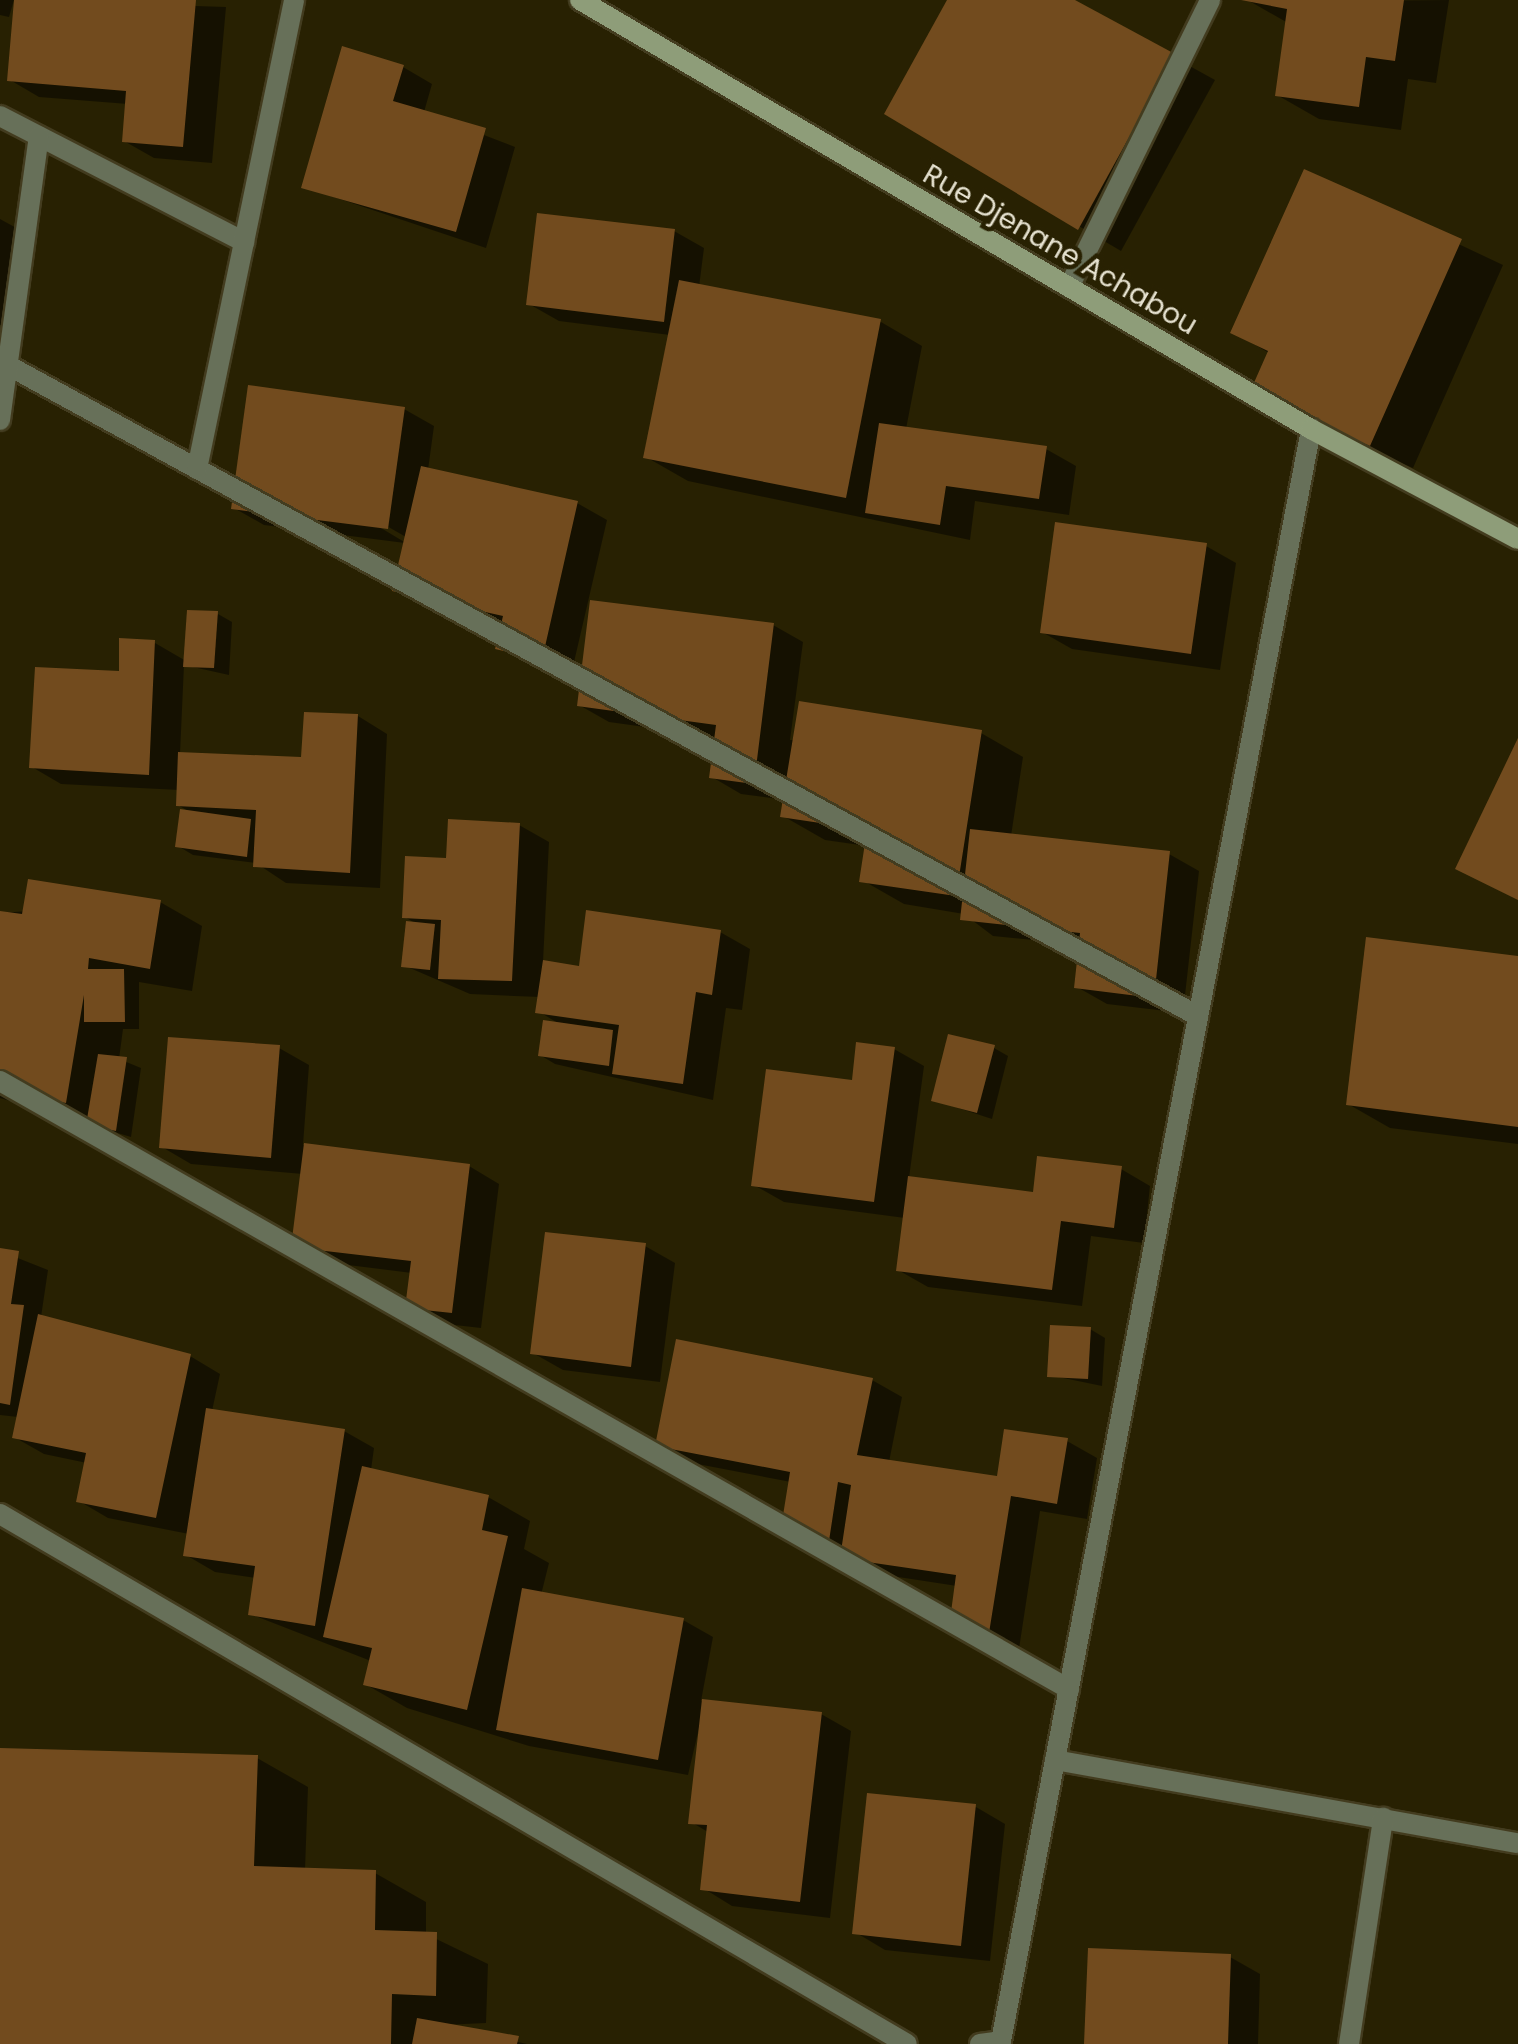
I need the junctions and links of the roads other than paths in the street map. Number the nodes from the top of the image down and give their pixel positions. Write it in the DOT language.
graph roads {
  1 [pos="294,0"];
  2 [pos="580,0"];
  3 [pos="1210,0"];
  4 [pos="0,116"];
  5 [pos="39,137"];
  6 [pos="244,242"];
  7 [pos="1069,288"];
  8 [pos="11,367"];
  9 [pos="0,420"];
  10 [pos="1311,428"];
  11 [pos="197,469"];
  12 [pos="1518,538"];
  13 [pos="1198,1016"];
  14 [pos="0,1081"];
  15 [pos="0,1514"];
  16 [pos="1068,1688"];
  17 [pos="1055,1760"];
  18 [pos="1383,1818"];
  19 [pos="1518,1843"];
  20 [pos="907,2044"];
  21 [pos="980,2044"];
  22 [pos="1349,2044"];
  1 -- 6 [label="street"];
  2 -- 7 [label="main road, Rue Djenane Achabou"];
  3 -- 7 [label="street"];
  4 -- 5 [label="street"];
  5 -- 6 [label="street"];
  5 -- 8 [label="street"];
  6 -- 11 [label="street"];
  7 -- 10 [label="main road, Rue Djenane Achabou"];
  8 -- 9 [label="street"];
  8 -- 11 [label="street"];
  10 -- 12 [label="main road, Rue Djenane Achabou"];
  10 -- 13 [label="street"];
  11 -- 13 [label="street"];
  13 -- 16 [label="street"];
  14 -- 16 [label="street"];
  15 -- 20 [label="street"];
  16 -- 17 [label="street"];
  17 -- 18 [label="street"];
  17 -- 21 [label="street"];
  18 -- 19 [label="street"];
  18 -- 22 [label="street"];
}
